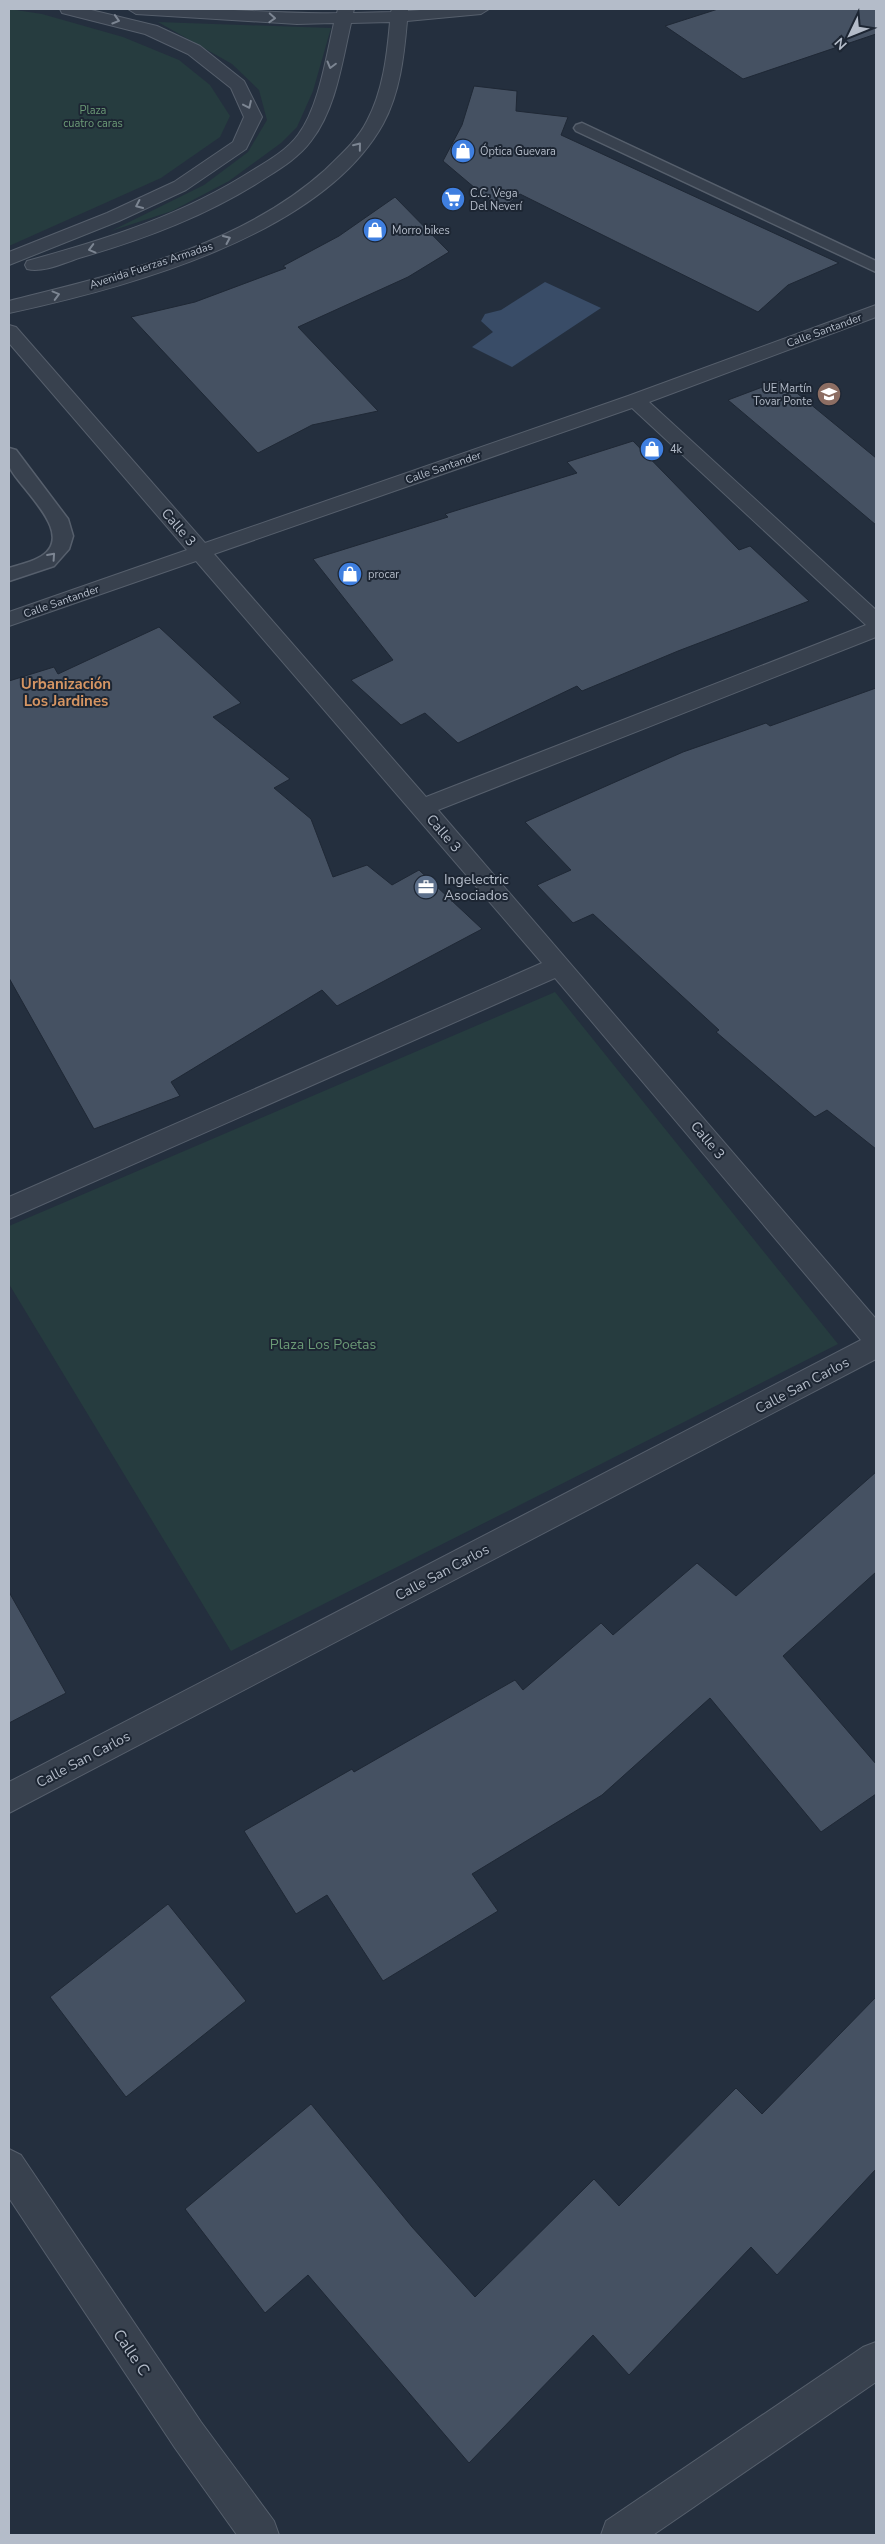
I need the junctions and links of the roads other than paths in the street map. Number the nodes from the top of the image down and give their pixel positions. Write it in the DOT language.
graph roads {
  1 [pos="68,9"];
  2 [pos="136,9"];
  3 [pos="481,9"];
  4 [pos="345,13"];
  5 [pos="400,13"];
  6 [pos="582,128"];
  7 [pos="9,259"];
  8 [pos="876,267"];
  9 [pos="9,272"];
  10 [pos="9,307"];
  11 [pos="876,311"];
  12 [pos="9,330"];
  13 [pos="635,400"];
  14 [pos="9,454"];
  15 [pos="201,552"];
  16 [pos="9,575"];
  17 [pos="9,619"];
  18 [pos="876,622"];
  19 [pos="876,629"];
  20 [pos="422,808"];
  21 [pos="559,966"];
  22 [pos="9,1208"];
  23 [pos="876,1338"];
  24 [pos="876,1346"];
  25 [pos="9,1798"];
  26 [pos="9,2167"];
  27 [pos="876,2360"];
  28 [pos="260,2535"];
  29 [pos="620,2535"];
  1 -- 7 [label="street, one-way"];
  2 -- 4 [label="street, one-way"];
  3 -- 5 [label="street"];
  4 -- 5 [label="street"];
  4 -- 9 [label="street, one-way"];
  10 -- 5 [label="street, Avenida Fuerzas Armadas, one-way"];
  6 -- 8 [label="lane"];
  11 -- 13 [label="street, Calle Santander"];
  12 -- 15 [label="street, Calle 3"];
  13 -- 15 [label="street, Calle Santander"];
  13 -- 18 [label="street"];
  16 -- 14 [label="lane, one-way"];
  15 -- 17 [label="street, Calle Santander"];
  15 -- 20 [label="street, Calle 3"];
  19 -- 20 [label="street"];
  20 -- 21 [label="street, Calle 3"];
  21 -- 22 [label="street"];
  21 -- 23 [label="street, Calle 3"];
  24 -- 25 [label="street, Calle San Carlos"];
  26 -- 28 [label="street, Calle C"];
  27 -- 29 [label="street"];
}
